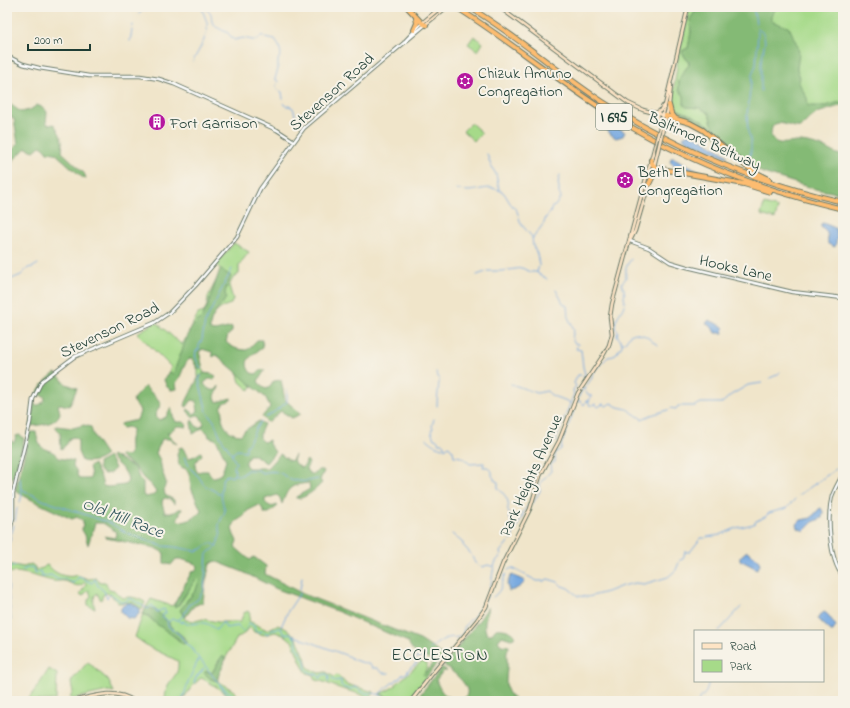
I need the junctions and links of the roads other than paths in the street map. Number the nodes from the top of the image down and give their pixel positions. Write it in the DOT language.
graph roads {
  1 [pos="407,7"];
  2 [pos="441,7"];
  3 [pos="446,7"];
  4 [pos="456,7"];
  5 [pos="469,7"];
  6 [pos="498,7"];
  7 [pos="688,7"];
  8 [pos="416,17"];
  9 [pos="424,24"];
  10 [pos="414,30"];
  11 [pos="400,45"];
  12 [pos="7,56"];
  13 [pos="672,80"];
  14 [pos="667,99"];
  15 [pos="669,105"];
  16 [pos="654,113"];
  17 [pos="665,116"];
  18 [pos="675,118"];
  19 [pos="660,126"];
  20 [pos="294,141"];
  21 [pos="651,160"];
  22 [pos="654,166"];
  23 [pos="664,169"];
  24 [pos="649,184"];
  25 [pos="792,189"];
  26 [pos="790,196"];
  27 [pos="843,202"];
  28 [pos="642,206"];
  29 [pos="843,209"];
  30 [pos="636,215"];
  31 [pos="637,225"];
  32 [pos="630,241"];
  33 [pos="843,298"];
  34 [pos="843,474"];
  35 [pos="7,491"];
  36 [pos="13,493"];
  37 [pos="7,542"];
  38 [pos="843,576"];
  39 [pos="73,701"];
  40 [pos="134,701"];
  41 [pos="411,701"];
  1 -- 8 [label="highway"];
  2 -- 9 [label="main road, Stevenson Road"];
  3 -- 9 [label="main road, Stevenson Road"];
  4 -- 26 [label="highway, Baltimore Beltway / I 695"];
  5 -- 25 [label="highway, Baltimore Beltway / I 695"];
  6 -- 16 [label="main road"];
  7 -- 13 [label="main road, Park Heights Avenue"];
  8 -- 9 [label="highway"];
  8 -- 10 [label="highway"];
  9 -- 10 [label="street, Stevenson Road"];
  9 -- 11 [label="street, Stevenson Road"];
  10 -- 11 [label="street, Stevenson Road"];
  11 -- 20 [label="street, Stevenson Road"];
  12 -- 20 [label="street"];
  13 -- 14 [label="main road, Park Heights Avenue"];
  13 -- 15 [label="main road, Park Heights Avenue"];
  14 -- 16 [label="main road"];
  14 -- 17 [label="main road, Park Heights Avenue"];
  15 -- 17 [label="main road, Park Heights Avenue"];
  15 -- 18 [label="highway"];
  16 -- 17 [label="main road"];
  16 -- 19 [label="main road"];
  17 -- 18 [label="highway"];
  17 -- 19 [label="main road, Park Heights Avenue"];
  17 -- 22 [label="main road, Park Heights Avenue, bridge"];
  18 -- 25 [label="highway"];
  19 -- 21 [label="main road, Park Heights Avenue, bridge"];
  20 -- 36 [label="street, Stevenson Road"];
  21 -- 22 [label="highway"];
  21 -- 30 [label="main road, Park Heights Avenue"];
  22 -- 23 [label="highway"];
  22 -- 24 [label="main road, Park Heights Avenue"];
  23 -- 24 [label="highway"];
  23 -- 26 [label="highway"];
  24 -- 28 [label="main road, Park Heights Avenue"];
  25 -- 27 [label="highway, Baltimore Beltway / I 695"];
  26 -- 29 [label="highway, Baltimore Beltway / I 695"];
  28 -- 30 [label="main road"];
  28 -- 31 [label="main road, Park Heights Avenue"];
  30 -- 31 [label="main road"];
  30 -- 32 [label="main road, Park Heights Avenue"];
  31 -- 32 [label="main road, Park Heights Avenue"];
  32 -- 33 [label="street, Hooks Lane"];
  32 -- 41 [label="main road, Park Heights Avenue"];
  34 -- 38 [label="street"];
  35 -- 36 [label="street"];
  36 -- 37 [label="street, Stevenson Road"];
  39 -- 40 [label="main road"];
}
